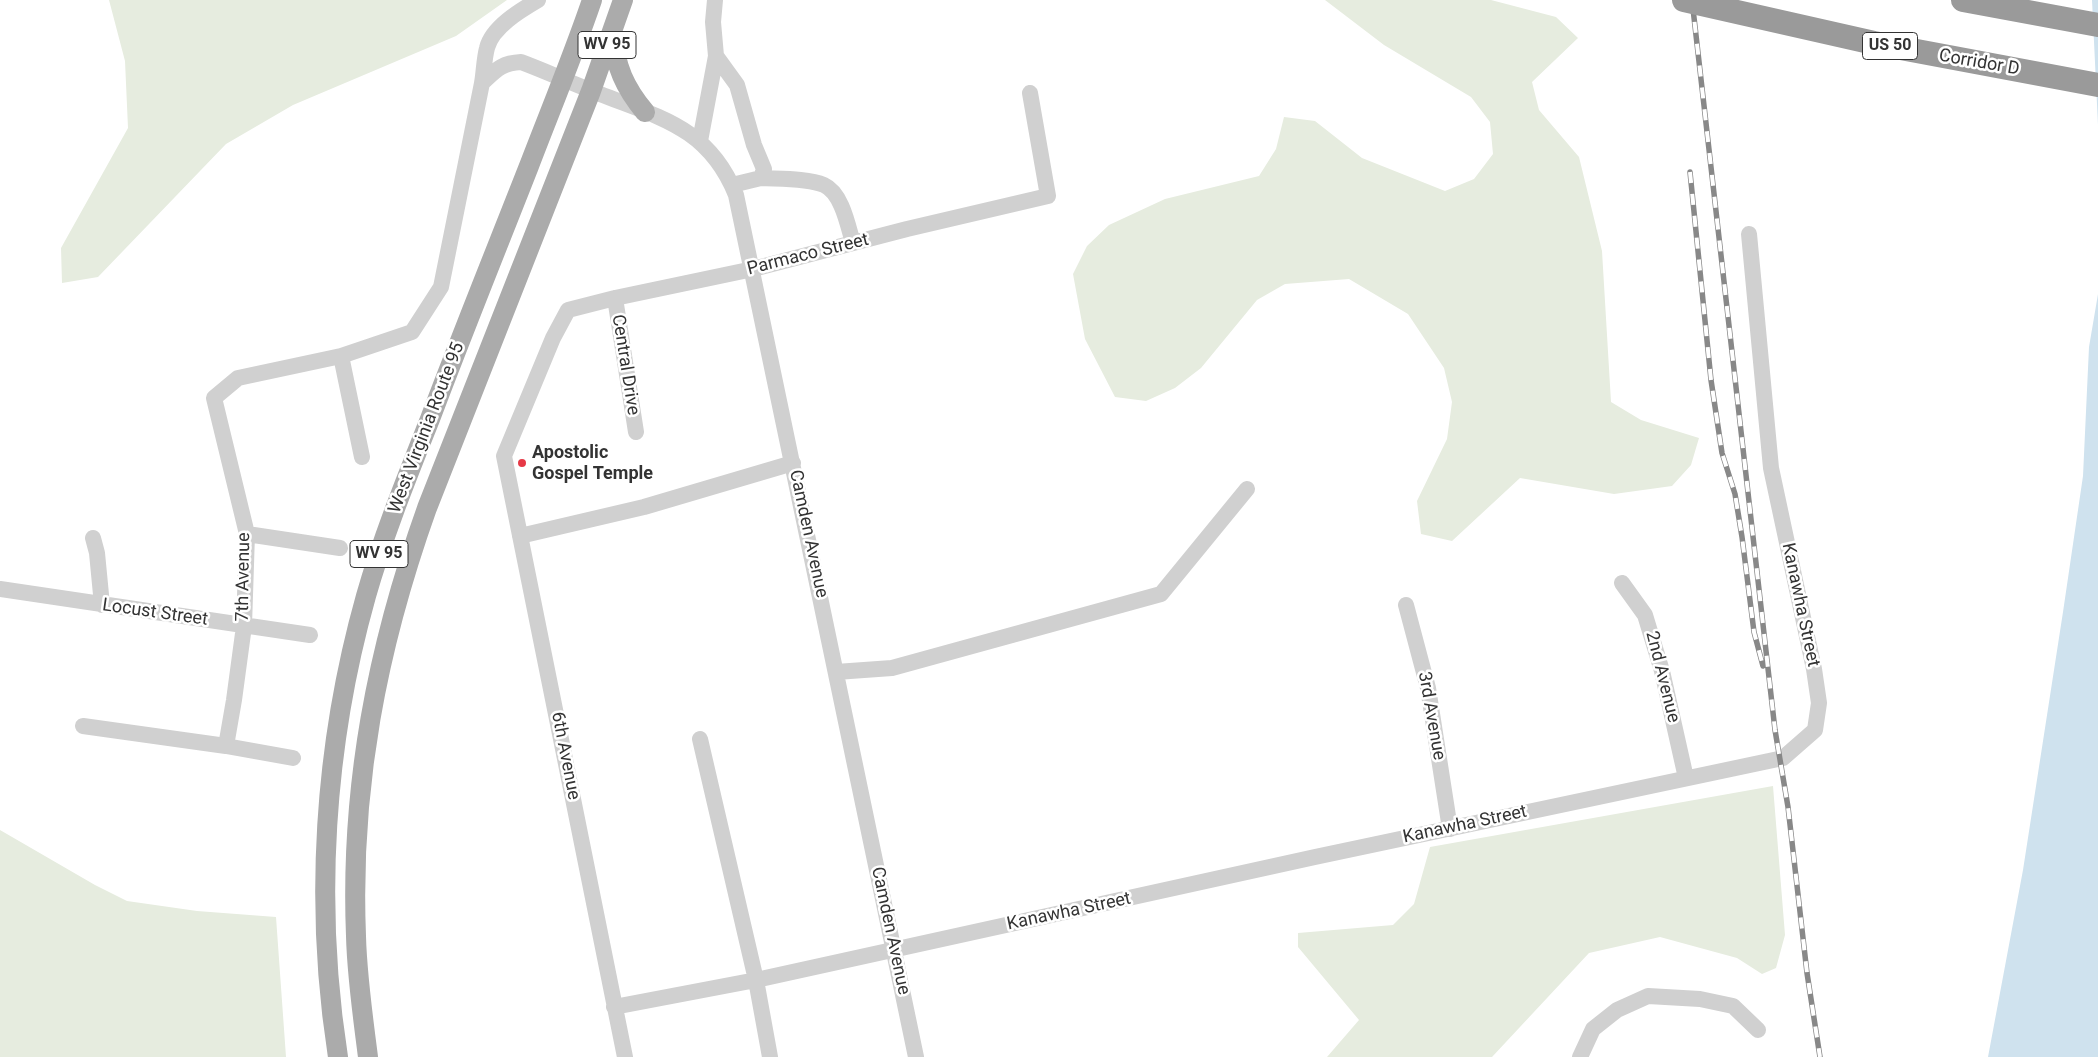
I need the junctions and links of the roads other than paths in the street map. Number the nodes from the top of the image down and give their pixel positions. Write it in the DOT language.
graph roads {
  1 [pos="538,0"];
  2 [pos="592,0"];
  3 [pos="623,0"];
  4 [pos="715,0"];
  5 [pos="1684,0"];
  6 [pos="1963,0"];
  7 [pos="2098,25"];
  8 [pos="612,32"];
  9 [pos="716,56"];
  10 [pos="563,79"];
  11 [pos="482,83"];
  12 [pos="2098,85"];
  13 [pos="591,91"];
  14 [pos="1030,93"];
  15 [pos="645,112"];
  16 [pos="700,141"];
  17 [pos="761,178"];
  18 [pos="732,185"];
  19 [pos="1749,234"];
  20 [pos="853,243"];
  21 [pos="753,269"];
  22 [pos="615,298"];
  23 [pos="341,356"];
  24 [pos="636,432"];
  25 [pos="362,456"];
  26 [pos="504,456"];
  27 [pos="793,463"];
  28 [pos="1247,490"];
  29 [pos="247,534"];
  30 [pos="520,536"];
  31 [pos="93,538"];
  32 [pos="340,548"];
  33 [pos="1622,584"];
  34 [pos="0,589"];
  35 [pos="102,605"];
  36 [pos="1406,605"];
  37 [pos="244,626"];
  38 [pos="310,635"];
  39 [pos="836,672"];
  40 [pos="83,726"];
  41 [pos="700,739"];
  42 [pos="226,746"];
  43 [pos="293,758"];
  44 [pos="1686,778"];
  45 [pos="1450,829"];
  46 [pos="894,950"];
  47 [pos="756,980"];
  48 [pos="614,1007"];
  49 [pos="1758,1030"];
  50 [pos="338,1057"];
  51 [pos="368,1057"];
  52 [pos="625,1057"];
  53 [pos="770,1057"];
  54 [pos="916,1057"];
  55 [pos="1580,1057"];
  1 -- 11 [label="street"];
  2 -- 10 [label="main road, WV 95"];
  3 -- 8 [label="main road, WV 95"];
  4 -- 9 [label="street"];
  5 -- 12 [label="highway, Corridor D / US 50, bridge"];
  6 -- 7 [label="highway"];
  8 -- 13 [label="main road, WV 95"];
  8 -- 15 [label="main road"];
  9 -- 16 [label="street"];
  9 -- 17 [label="street"];
  10 -- 11 [label="street, Camden Avenue"];
  10 -- 13 [label="street, Camden Avenue"];
  10 -- 50 [label="main road, West Virginia Route 95 / WV 95"];
  11 -- 23 [label="street"];
  13 -- 15 [label="street, Camden Avenue"];
  13 -- 51 [label="main road, West Virginia Route 95 / WV 95"];
  14 -- 20 [label="street, Parmaco Street"];
  15 -- 16 [label="street, Camden Avenue"];
  16 -- 18 [label="street, Camden Avenue"];
  17 -- 18 [label="street"];
  17 -- 20 [label="street"];
  18 -- 21 [label="street, Camden Avenue"];
  19 -- 44 [label="street, Kanawha Street"];
  20 -- 21 [label="street, Parmaco Street"];
  21 -- 22 [label="street, Parmaco Street"];
  21 -- 27 [label="street, Camden Avenue"];
  22 -- 24 [label="street, Central Drive"];
  22 -- 26 [label="street, Parmaco Street"];
  23 -- 25 [label="street"];
  23 -- 29 [label="street, 7th Avenue"];
  26 -- 30 [label="street, 6th Avenue"];
  27 -- 30 [label="street"];
  27 -- 39 [label="street, Camden Avenue"];
  28 -- 39 [label="street"];
  29 -- 32 [label="street"];
  29 -- 37 [label="street, 7th Avenue"];
  30 -- 48 [label="street, 6th Avenue"];
  31 -- 35 [label="street"];
  33 -- 44 [label="street, 2nd Avenue"];
  34 -- 35 [label="street, Locust Street"];
  35 -- 37 [label="street, Locust Street"];
  36 -- 45 [label="street, 3rd Avenue"];
  37 -- 38 [label="street, Locust Street"];
  37 -- 42 [label="street, 7th Avenue"];
  39 -- 46 [label="street, Camden Avenue"];
  40 -- 42 [label="street"];
  41 -- 47 [label="street"];
  42 -- 43 [label="street"];
  44 -- 45 [label="street, Kanawha Street"];
  45 -- 46 [label="street, Kanawha Street"];
  46 -- 47 [label="street, Kanawha Street"];
  46 -- 54 [label="street, Camden Avenue"];
  47 -- 48 [label="street, Kanawha Street"];
  47 -- 53 [label="street"];
  48 -- 52 [label="street, 6th Avenue"];
  49 -- 55 [label="street"];
}
